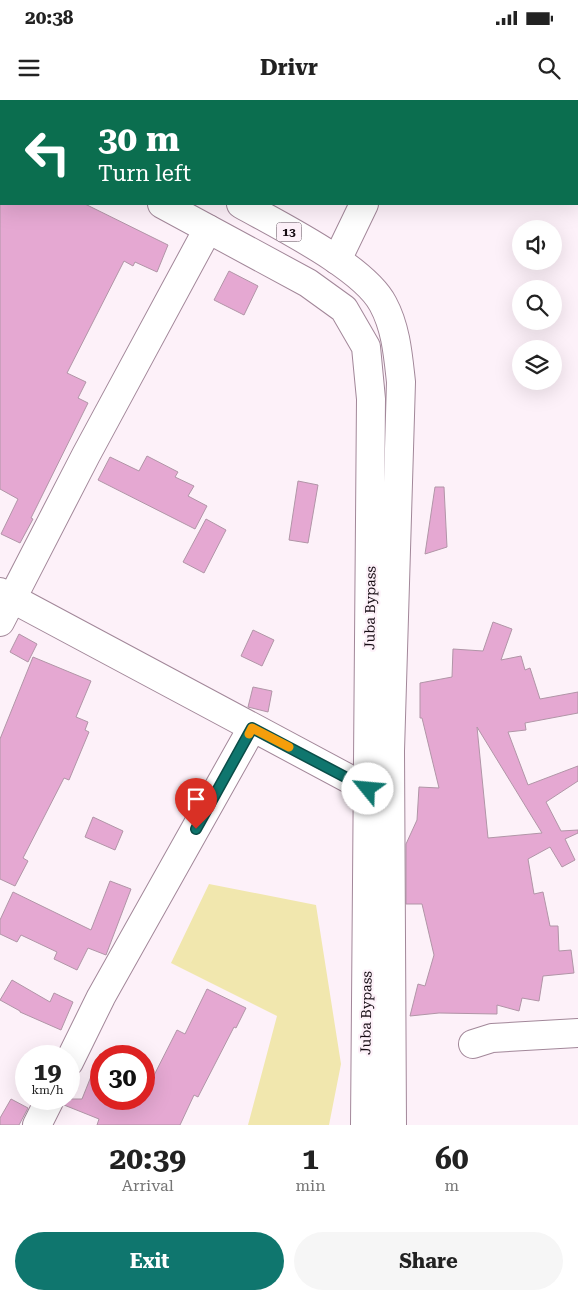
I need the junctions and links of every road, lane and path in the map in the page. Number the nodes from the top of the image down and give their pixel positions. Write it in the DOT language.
graph roads {
  1 [pos="164,205"];
  2 [pos="243,205"];
  3 [pos="364,205"];
  4 [pos="208,229"];
  5 [pos="337,260"];
  6 [pos="4,604"];
  7 [pos="252,728"];
  8 [pos="368,789"];
  9 [pos="578,1033"];
  10 [pos="473,1044"];
  11 [pos="77,1045"];
  12 [pos="44,1110"];
  13 [pos="37,1125"];
  14 [pos="365,1125"];
  15 [pos="392,1125"];
  1 -- 4 [label="main road, Juba Bypass"];
  2 -- 5 [label="main road, Juba Bypass / 13"];
  3 -- 5 [label="main road"];
  4 -- 6 [label="main road"];
  4 -- 8 [label="main road, Juba Bypass"];
  5 -- 15 [label="main road, Juba Bypass"];
  6 -- 7 [label="main road"];
  7 -- 8 [label="main road"];
  7 -- 11 [label="main road"];
  8 -- 14 [label="main road, Juba Bypass"];
  9 -- 10 [label="main road"];
  12 -- 13 [label="main road"];
}
